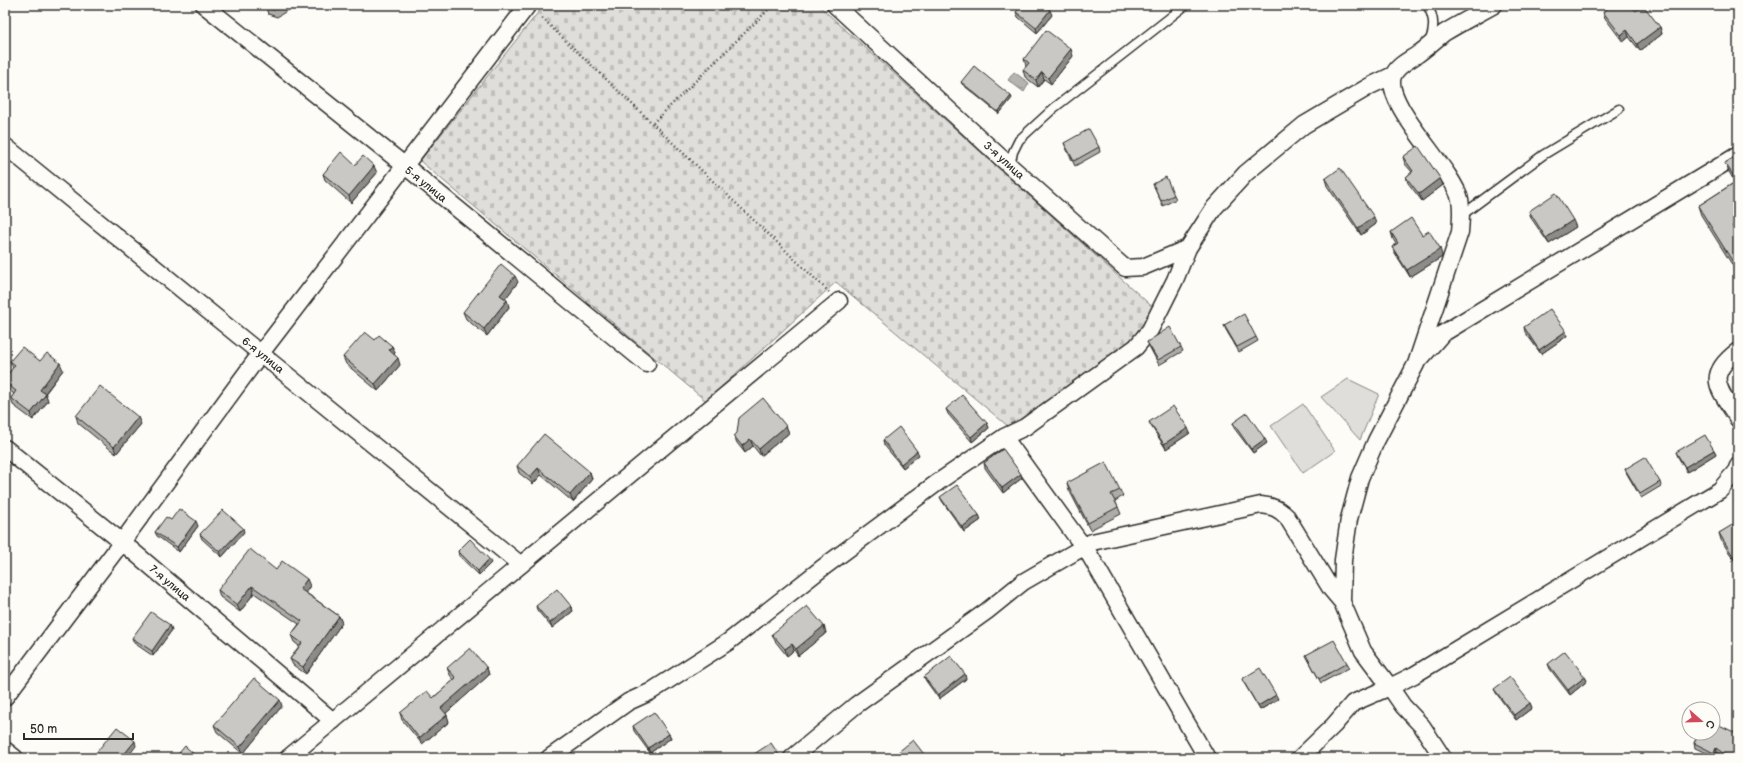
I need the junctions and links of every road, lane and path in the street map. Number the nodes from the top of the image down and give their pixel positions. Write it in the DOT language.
graph roads {
  1 [pos="204,5"];
  2 [pos="528,5"];
  3 [pos="773,5"];
  4 [pos="835,5"];
  5 [pos="1186,5"];
  6 [pos="1427,5"];
  7 [pos="1494,5"];
  8 [pos="542,18"];
  9 [pos="1429,45"];
  10 [pos="1393,75"];
  11 [pos="1619,109"];
  12 [pos="653,123"];
  13 [pos="5,146"];
  14 [pos="1738,155"];
  15 [pos="404,165"];
  16 [pos="1010,166"];
  17 [pos="1462,215"];
  18 [pos="1188,248"];
  19 [pos="839,302"];
  20 [pos="1738,351"];
  21 [pos="261,353"];
  22 [pos="647,364"];
  23 [pos="1416,364"];
  24 [pos="1738,419"];
  25 [pos="1004,437"];
  26 [pos="5,448"];
  27 [pos="1738,466"];
  28 [pos="122,542"];
  29 [pos="1085,546"];
  30 [pos="521,565"];
  31 [pos="1342,602"];
  32 [pos="1390,687"];
  33 [pos="5,697"];
  34 [pos="333,721"];
  35 [pos="5,750"];
  36 [pos="15,758"];
  37 [pos="288,758"];
  38 [pos="549,758"];
  39 [pos="792,758"];
  40 [pos="1207,758"];
  41 [pos="1300,758"];
  42 [pos="1443,758"];
  1 -- 15 [label="street, 5-я улица"];
  2 -- 15 [label="street"];
  3 -- 12 [label="path"];
  4 -- 16 [label="street, 3-я улица"];
  5 -- 16 [label="lane"];
  6 -- 9 [label="lane"];
  7 -- 9 [label="street"];
  8 -- 12 [label="path"];
  9 -- 10 [label="street"];
  10 -- 17 [label="street"];
  10 -- 18 [label="street"];
  11 -- 17 [label="lane"];
  12 -- 19 [label="path"];
  13 -- 21 [label="street, 6-я улица"];
  14 -- 23 [label="street"];
  15 -- 21 [label="street"];
  15 -- 22 [label="street, 5-я улица"];
  16 -- 18 [label="street, 3-я улица"];
  17 -- 23 [label="street"];
  18 -- 25 [label="street"];
  19 -- 30 [label="street"];
  20 -- 24 [label="street"];
  21 -- 28 [label="street"];
  21 -- 30 [label="street, 6-я улица"];
  23 -- 31 [label="street"];
  25 -- 29 [label="street"];
  25 -- 38 [label="street"];
  26 -- 28 [label="street, 7-я улица"];
  27 -- 32 [label="street"];
  28 -- 33 [label="street"];
  28 -- 34 [label="street, 7-я улица"];
  29 -- 31 [label="street"];
  29 -- 39 [label="street"];
  29 -- 40 [label="street"];
  30 -- 34 [label="street"];
  31 -- 32 [label="street"];
  32 -- 41 [label="street"];
  32 -- 42 [label="street"];
  34 -- 37 [label="street"];
  35 -- 36 [label="street"];
}
